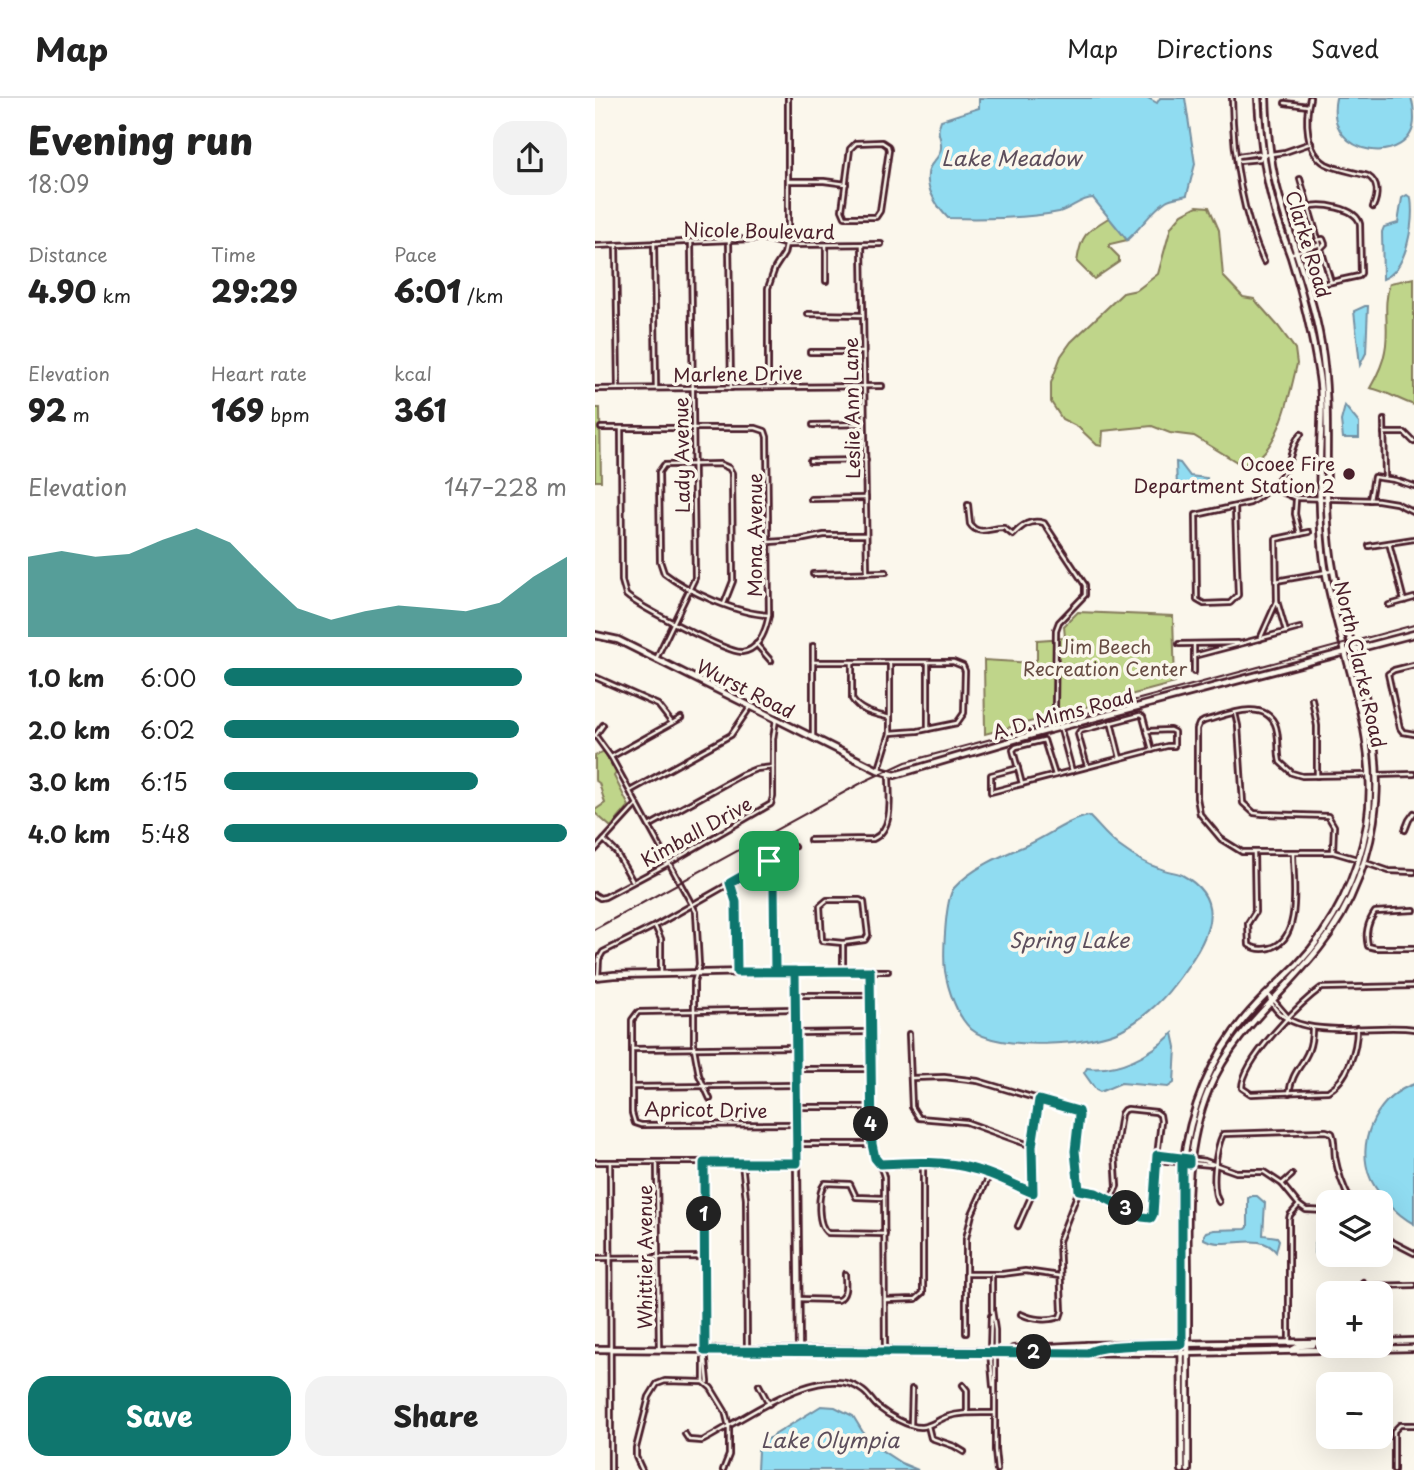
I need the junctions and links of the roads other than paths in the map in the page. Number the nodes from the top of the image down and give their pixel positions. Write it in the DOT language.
graph roads {
  1 [pos="788,98"];
  2 [pos="1232,98"];
  3 [pos="1258,98"];
  4 [pos="1266,98"];
  5 [pos="1310,98"];
  6 [pos="1285,103"];
  7 [pos="1308,106"];
  8 [pos="1311,143"];
  9 [pos="1248,155"];
  10 [pos="1262,155"];
  11 [pos="1271,155"];
  12 [pos="1237,159"];
  13 [pos="1248,160"];
  14 [pos="1300,179"];
  15 [pos="788,181"];
  16 [pos="846,184"];
  17 [pos="1307,207"];
  18 [pos="1373,207"];
  19 [pos="729,240"];
  20 [pos="1317,240"];
  21 [pos="691,241"];
  22 [pos="654,243"];
  23 [pos="881,244"];
  24 [pos="616,245"];
  25 [pos="825,245"];
  26 [pos="862,245"];
  27 [pos="595,246"];
  28 [pos="787,246"];
  29 [pos="1319,247"];
  30 [pos="1296,251"];
  31 [pos="1290,254"];
  32 [pos="1265,262"];
  33 [pos="826,281"];
  34 [pos="1331,282"];
  35 [pos="1322,284"];
  36 [pos="808,314"];
  37 [pos="863,315"];
  38 [pos="810,352"];
  39 [pos="864,352"];
  40 [pos="864,386"];
  41 [pos="882,386"];
  42 [pos="768,387"];
  43 [pos="656,388"];
  44 [pos="694,388"];
  45 [pos="731,388"];
  46 [pos="595,389"];
  47 [pos="618,389"];
  48 [pos="1324,398"];
  49 [pos="1384,420"];
  50 [pos="864,424"];
  51 [pos="813,425"];
  52 [pos="694,427"];
  53 [pos="601,428"];
  54 [pos="621,428"];
  55 [pos="1384,433"];
  56 [pos="1301,434"];
  57 [pos="1414,442"];
  58 [pos="866,460"];
  59 [pos="810,461"];
  60 [pos="695,464"];
  61 [pos="1385,478"];
  62 [pos="1273,483"];
  63 [pos="1414,486"];
  64 [pos="866,498"];
  65 [pos="1296,498"];
  66 [pos="811,499"];
  67 [pos="1370,499"];
  68 [pos="1323,500"];
  69 [pos="968,505"];
  70 [pos="1235,507"];
  71 [pos="1414,512"];
  72 [pos="1309,533"];
  73 [pos="1300,534"];
  74 [pos="866,535"];
  75 [pos="1414,538"];
  76 [pos="768,542"];
  77 [pos="1389,543"];
  78 [pos="1369,546"];
  79 [pos="1333,571"];
  80 [pos="867,572"];
  81 [pos="886,572"];
  82 [pos="1326,572"];
  83 [pos="813,574"];
  84 [pos="1276,581"];
  85 [pos="691,589"];
  86 [pos="1414,598"];
  87 [pos="1277,601"];
  88 [pos="1404,601"];
  89 [pos="724,604"];
  90 [pos="1389,605"];
  91 [pos="769,615"];
  92 [pos="674,622"];
  93 [pos="1300,628"];
  94 [pos="1286,632"];
  95 [pos="1414,634"];
  96 [pos="595,635"];
  97 [pos="1260,639"];
  98 [pos="1245,643"];
  99 [pos="1179,644"];
  100 [pos="1194,644"];
  101 [pos="755,645"];
  102 [pos="813,646"];
  103 [pos="1353,650"];
  104 [pos="1344,652"];
  105 [pos="1194,656"];
  106 [pos="656,659"];
  107 [pos="771,661"];
  108 [pos="813,662"];
  109 [pos="852,662"];
  110 [pos="890,662"];
  111 [pos="928,662"];
  112 [pos="1414,665"];
  113 [pos="1194,672"];
  114 [pos="595,677"];
  115 [pos="1312,699"];
  116 [pos="751,706"];
  117 [pos="1235,713"];
  118 [pos="681,718"];
  119 [pos="890,718"];
  120 [pos="776,719"];
  121 [pos="1111,722"];
  122 [pos="672,723"];
  123 [pos="603,724"];
  124 [pos="1060,728"];
  125 [pos="928,729"];
  126 [pos="1147,731"];
  127 [pos="890,733"];
  128 [pos="1414,734"];
  129 [pos="595,735"];
  130 [pos="813,738"];
  131 [pos="1152,750"];
  132 [pos="611,757"];
  133 [pos="1120,758"];
  134 [pos="773,767"];
  135 [pos="1088,767"];
  136 [pos="1018,768"];
  137 [pos="880,771"];
  138 [pos="1072,771"];
  139 [pos="1414,774"];
  140 [pos="889,775"];
  141 [pos="1055,775"];
  142 [pos="1370,775"];
  143 [pos="1377,775"];
  144 [pos="1317,776"];
  145 [pos="1022,784"];
  146 [pos="630,792"];
  147 [pos="637,804"];
  148 [pos="1414,813"];
  149 [pos="649,826"];
  150 [pos="1405,830"];
  151 [pos="604,840"];
  152 [pos="810,840"];
  153 [pos="794,847"];
  154 [pos="595,850"];
  155 [pos="1333,852"];
  156 [pos="1254,853"];
  157 [pos="1293,853"];
  158 [pos="769,861"];
  159 [pos="1361,861"];
  160 [pos="669,863"];
  161 [pos="1414,872"];
  162 [pos="633,881"];
  163 [pos="730,883"];
  164 [pos="595,895"];
  165 [pos="692,905"];
  166 [pos="1414,909"];
  167 [pos="655,926"];
  168 [pos="843,943"];
  169 [pos="1414,948"];
  170 [pos="775,971"];
  171 [pos="795,971"];
  172 [pos="843,971"];
  173 [pos="870,971"];
  174 [pos="887,971"];
  175 [pos="737,972"];
  176 [pos="697,973"];
  177 [pos="661,974"];
  178 [pos="596,977"];
  179 [pos="1414,986"];
  180 [pos="1268,994"];
  181 [pos="796,995"];
  182 [pos="871,995"];
  183 [pos="1272,1000"];
  184 [pos="796,1009"];
  185 [pos="695,1010"];
  186 [pos="1289,1018"];
  187 [pos="1312,1028"];
  188 [pos="1357,1028"];
  189 [pos="1414,1029"];
  190 [pos="871,1032"];
  191 [pos="796,1033"];
  192 [pos="909,1034"];
  193 [pos="796,1047"];
  194 [pos="695,1048"];
  195 [pos="632,1049"];
  196 [pos="796,1069"];
  197 [pos="871,1069"];
  198 [pos="912,1078"];
  199 [pos="704,1086"];
  200 [pos="796,1086"];
  201 [pos="632,1087"];
  202 [pos="1289,1093"];
  203 [pos="710,1099"];
  204 [pos="1039,1100"];
  205 [pos="796,1107"];
  206 [pos="871,1107"];
  207 [pos="797,1124"];
  208 [pos="797,1144"];
  209 [pos="872,1144"];
  210 [pos="1032,1146"];
  211 [pos="1157,1158"];
  212 [pos="1186,1161"];
  213 [pos="1205,1161"];
  214 [pos="595,1162"];
  215 [pos="610,1162"];
  216 [pos="657,1163"];
  217 [pos="704,1163"];
  218 [pos="742,1163"];
  219 [pos="797,1163"];
  220 [pos="923,1163"];
  221 [pos="880,1164"];
  222 [pos="1216,1165"];
  223 [pos="1204,1166"];
  224 [pos="990,1174"];
  225 [pos="1292,1175"];
  226 [pos="1282,1184"];
  227 [pos="1079,1190"];
  228 [pos="1346,1190"];
  229 [pos="1033,1193"];
  230 [pos="884,1198"];
  231 [pos="1111,1199"];
  232 [pos="1219,1202"];
  233 [pos="1299,1205"];
  234 [pos="1316,1211"];
  235 [pos="1018,1226"];
  236 [pos="885,1234"];
  237 [pos="1393,1242"];
  238 [pos="1414,1253"];
  239 [pos="705,1256"];
  240 [pos="658,1257"];
  241 [pos="595,1258"];
  242 [pos="611,1258"];
  243 [pos="845,1274"];
  244 [pos="966,1274"];
  245 [pos="992,1274"];
  246 [pos="1061,1276"];
  247 [pos="1393,1286"];
  248 [pos="1414,1286"];
  249 [pos="799,1299"];
  250 [pos="885,1300"];
  251 [pos="1021,1314"];
  252 [pos="966,1333"];
  253 [pos="1414,1341"];
  254 [pos="1393,1342"];
  255 [pos="1289,1343"];
  256 [pos="1185,1344"];
  257 [pos="1316,1344"];
  258 [pos="1088,1345"];
  259 [pos="1128,1345"];
  260 [pos="1316,1345"];
  261 [pos="1414,1348"];
  262 [pos="595,1349"];
  263 [pos="611,1349"];
  264 [pos="659,1350"];
  265 [pos="1291,1350"];
  266 [pos="705,1351"];
  267 [pos="992,1351"];
  268 [pos="747,1352"];
  269 [pos="799,1352"];
  270 [pos="885,1352"];
  271 [pos="1044,1352"];
  272 [pos="1088,1353"];
  273 [pos="1185,1353"];
  274 [pos="706,1383"];
  275 [pos="759,1385"];
  276 [pos="963,1385"];
  277 [pos="912,1389"];
  278 [pos="769,1404"];
  279 [pos="967,1413"];
  280 [pos="994,1413"];
  281 [pos="911,1425"];
  282 [pos="1414,1425"];
  283 [pos="729,1426"];
  284 [pos="928,1426"];
  285 [pos="1185,1430"];
  286 [pos="685,1434"];
  287 [pos="964,1452"];
  288 [pos="611,1470"];
  289 [pos="642,1470"];
  290 [pos="723,1470"];
  291 [pos="997,1470"];
  292 [pos="1181,1470"];
  293 [pos="1188,1470"];
  294 [pos="1394,1470"];
  1 -- 15 [label="street"];
  2 -- 12 [label="street"];
  3 -- 10 [label="street, Clarke Road"];
  4 -- 11 [label="street, Clarke Road"];
  5 -- 7 [label="street"];
  6 -- 7 [label="street"];
  7 -- 8 [label="street"];
  8 -- 11 [label="street"];
  8 -- 18 [label="street"];
  9 -- 10 [label="street"];
  9 -- 12 [label="street"];
  9 -- 13 [label="street"];
  10 -- 11 [label="street"];
  10 -- 13 [label="street"];
  10 -- 31 [label="street, Clarke Road"];
  11 -- 30 [label="street, Clarke Road"];
  12 -- 13 [label="street"];
  12 -- 32 [label="street"];
  14 -- 17 [label="street"];
  15 -- 16 [label="street"];
  15 -- 28 [label="street"];
  16 -- 16 [label="street"];
  17 -- 20 [label="street"];
  17 -- 34 [label="street"];
  19 -- 21 [label="street, Nicole Boulevard"];
  19 -- 28 [label="street, Nicole Boulevard"];
  19 -- 45 [label="street"];
  20 -- 29 [label="street"];
  20 -- 29 [label="street"];
  21 -- 22 [label="street, Nicole Boulevard"];
  21 -- 44 [label="street, Lady Avenue"];
  22 -- 24 [label="street, Nicole Boulevard"];
  22 -- 43 [label="street"];
  23 -- 26 [label="street, Nicole Boulevard"];
  24 -- 27 [label="street, Nicole Boulevard"];
  24 -- 47 [label="street"];
  25 -- 26 [label="street, Nicole Boulevard"];
  25 -- 28 [label="street, Nicole Boulevard"];
  25 -- 33 [label="street"];
  26 -- 37 [label="street, Leslie Ann Lane"];
  28 -- 42 [label="street"];
  29 -- 30 [label="street"];
  29 -- 34 [label="street"];
  30 -- 31 [label="street"];
  30 -- 48 [label="street, Clarke Road"];
  31 -- 48 [label="street, Clarke Road"];
  34 -- 35 [label="street"];
  36 -- 37 [label="street"];
  37 -- 39 [label="street, Leslie Ann Lane"];
  38 -- 39 [label="street"];
  39 -- 40 [label="street, Leslie Ann Lane"];
  40 -- 41 [label="street, Marlene Drive"];
  40 -- 42 [label="street, Marlene Drive"];
  40 -- 50 [label="street, Leslie Ann Lane"];
  42 -- 45 [label="street, Marlene Drive"];
  43 -- 44 [label="street, Marlene Drive"];
  43 -- 47 [label="street, Marlene Drive"];
  44 -- 45 [label="street, Marlene Drive"];
  44 -- 52 [label="street, Lady Avenue"];
  46 -- 47 [label="street, Marlene Drive"];
  48 -- 68 [label="street, North Clarke Road"];
  49 -- 55 [label="street"];
  50 -- 51 [label="street"];
  50 -- 58 [label="street, Leslie Ann Lane"];
  52 -- 54 [label="street"];
  52 -- 60 [label="street, Lady Avenue"];
  52 -- 76 [label="street, Mona Avenue"];
  53 -- 54 [label="street"];
  54 -- 92 [label="street"];
  55 -- 57 [label="street"];
  55 -- 61 [label="street"];
  56 -- 62 [label="street"];
  58 -- 59 [label="street"];
  58 -- 64 [label="street, Leslie Ann Lane"];
  60 -- 85 [label="street, Lady Avenue"];
  60 -- 85 [label="street"];
  60 -- 89 [label="street"];
  61 -- 63 [label="street"];
  61 -- 67 [label="street"];
  62 -- 65 [label="street"];
  62 -- 70 [label="street"];
  64 -- 66 [label="street"];
  64 -- 74 [label="street, Leslie Ann Lane"];
  65 -- 68 [label="street"];
  65 -- 73 [label="street"];
  67 -- 68 [label="street"];
  67 -- 71 [label="street"];
  68 -- 79 [label="street, North Clarke Road"];
  68 -- 82 [label="street, North Clarke Road"];
  69 -- 124 [label="street"];
  70 -- 70 [label="street"];
  72 -- 73 [label="street"];
  73 -- 84 [label="street"];
  74 -- 76 [label="street"];
  74 -- 80 [label="street, Leslie Ann Lane"];
  75 -- 77 [label="street"];
  76 -- 91 [label="street, Mona Avenue"];
  77 -- 78 [label="street"];
  77 -- 88 [label="street"];
  79 -- 82 [label="street"];
  79 -- 103 [label="street, North Clarke Road"];
  80 -- 81 [label="street"];
  80 -- 83 [label="street"];
  82 -- 84 [label="street"];
  82 -- 104 [label="street, North Clarke Road"];
  84 -- 87 [label="street"];
  85 -- 89 [label="street"];
  85 -- 92 [label="street, Lady Avenue"];
  86 -- 88 [label="street"];
  87 -- 94 [label="street"];
  87 -- 97 [label="street"];
  88 -- 90 [label="street"];
  89 -- 91 [label="street"];
  91 -- 101 [label="street, Mona Avenue"];
  92 -- 101 [label="street"];
  92 -- 106 [label="street, Lady Avenue"];
  93 -- 94 [label="street"];
  94 -- 97 [label="street"];
  95 -- 103 [label="street, A.D. Mims Road"];
  96 -- 106 [label="street, Wurst Road"];
  97 -- 98 [label="street"];
  98 -- 100 [label="street"];
  98 -- 105 [label="street"];
  99 -- 100 [label="street"];
  100 -- 105 [label="street"];
  101 -- 107 [label="street"];
  102 -- 108 [label="street"];
  103 -- 104 [label="street, A.D. Mims Road"];
  103 -- 143 [label="street, North Clarke Road"];
  104 -- 124 [label="street, A.D. Mims Road"];
  104 -- 142 [label="street, North Clarke Road"];
  105 -- 113 [label="street"];
  106 -- 116 [label="street, Wurst Road"];
  108 -- 109 [label="street"];
  108 -- 130 [label="street"];
  109 -- 110 [label="street"];
  109 -- 119 [label="street"];
  110 -- 111 [label="street"];
  110 -- 119 [label="street"];
  111 -- 125 [label="street"];
  111 -- 125 [label="street"];
  112 -- 128 [label="street"];
  114 -- 122 [label="street"];
  115 -- 144 [label="street"];
  116 -- 120 [label="street, Wurst Road"];
  116 -- 146 [label="street"];
  117 -- 144 [label="street"];
  117 -- 155 [label="street"];
  117 -- 156 [label="street"];
  118 -- 122 [label="street"];
  119 -- 127 [label="street"];
  120 -- 130 [label="street, Wurst Road"];
  120 -- 134 [label="street, Kimball Drive"];
  121 -- 126 [label="street"];
  121 -- 133 [label="street"];
  121 -- 135 [label="street"];
  122 -- 132 [label="street"];
  123 -- 129 [label="street"];
  124 -- 138 [label="street"];
  124 -- 140 [label="street, A.D. Mims Road"];
  125 -- 127 [label="street"];
  126 -- 131 [label="street"];
  126 -- 131 [label="street"];
  127 -- 137 [label="street"];
  129 -- 132 [label="street"];
  130 -- 137 [label="street, Wurst Road"];
  131 -- 133 [label="street"];
  132 -- 146 [label="street"];
  133 -- 135 [label="street"];
  134 -- 149 [label="street"];
  134 -- 160 [label="street, Kimball Drive"];
  135 -- 138 [label="street"];
  136 -- 141 [label="street"];
  136 -- 145 [label="street"];
  136 -- 145 [label="street"];
  137 -- 140 [label="street"];
  138 -- 141 [label="street"];
  139 -- 143 [label="street"];
  140 -- 152 [label="street"];
  141 -- 145 [label="street"];
  142 -- 143 [label="street"];
  142 -- 144 [label="street"];
  142 -- 159 [label="street, North Clarke Road"];
  143 -- 159 [label="street, North Clarke Road"];
  146 -- 147 [label="street"];
  147 -- 149 [label="street"];
  147 -- 151 [label="street"];
  148 -- 150 [label="street"];
  149 -- 160 [label="street"];
  151 -- 154 [label="street"];
  151 -- 162 [label="street"];
  153 -- 158 [label="street"];
  155 -- 157 [label="street"];
  155 -- 159 [label="street"];
  156 -- 157 [label="street"];
  156 -- 157 [label="street"];
  158 -- 163 [label="street"];
  158 -- 170 [label="street"];
  159 -- 161 [label="street"];
  159 -- 180 [label="street, North Clarke Road"];
  159 -- 183 [label="street, North Clarke Road"];
  160 -- 162 [label="street, Kimball Drive"];
  160 -- 165 [label="street"];
  162 -- 164 [label="street, Kimball Drive"];
  163 -- 165 [label="street"];
  163 -- 175 [label="street"];
  165 -- 167 [label="street"];
  165 -- 176 [label="street"];
  166 -- 169 [label="street"];
  167 -- 177 [label="street"];
  167 -- 178 [label="street"];
  168 -- 168 [label="street"];
  168 -- 172 [label="street"];
  170 -- 171 [label="street"];
  170 -- 175 [label="street"];
  171 -- 172 [label="street"];
  171 -- 181 [label="street"];
  172 -- 173 [label="street"];
  173 -- 174 [label="street"];
  173 -- 182 [label="street"];
  175 -- 176 [label="street"];
  176 -- 177 [label="street"];
  176 -- 185 [label="street"];
  177 -- 178 [label="street"];
  179 -- 186 [label="street"];
  180 -- 183 [label="street"];
  180 -- 212 [label="street, North Clarke Road"];
  181 -- 182 [label="street"];
  181 -- 184 [label="street"];
  182 -- 190 [label="street"];
  183 -- 186 [label="street"];
  183 -- 212 [label="street, North Clarke Road"];
  184 -- 185 [label="street, Apricot Drive"];
  184 -- 191 [label="street"];
  185 -- 194 [label="street"];
  185 -- 195 [label="street, Apricot Drive"];
  186 -- 187 [label="street"];
  186 -- 202 [label="street"];
  187 -- 188 [label="street"];
  187 -- 202 [label="street"];
  188 -- 189 [label="street"];
  188 -- 202 [label="street"];
  190 -- 191 [label="street"];
  190 -- 197 [label="street"];
  191 -- 193 [label="street"];
  192 -- 198 [label="street"];
  193 -- 194 [label="street"];
  193 -- 196 [label="street"];
  194 -- 195 [label="street"];
  194 -- 199 [label="street"];
  195 -- 201 [label="street, Apricot Drive"];
  196 -- 197 [label="street"];
  196 -- 200 [label="street"];
  197 -- 206 [label="street"];
  198 -- 204 [label="street"];
  198 -- 210 [label="street"];
  199 -- 200 [label="street"];
  199 -- 201 [label="street"];
  199 -- 203 [label="street"];
  200 -- 205 [label="street"];
  201 -- 207 [label="street, Apricot Drive"];
  204 -- 210 [label="street"];
  204 -- 227 [label="street"];
  205 -- 206 [label="street"];
  205 -- 207 [label="street"];
  206 -- 209 [label="street"];
  207 -- 208 [label="street"];
  208 -- 209 [label="street"];
  208 -- 219 [label="street"];
  209 -- 221 [label="street"];
  210 -- 229 [label="street"];
  211 -- 212 [label="street"];
  211 -- 231 [label="street"];
  211 -- 231 [label="street"];
  212 -- 213 [label="street"];
  212 -- 223 [label="street"];
  212 -- 256 [label="street, North Clarke Road"];
  213 -- 222 [label="street"];
  213 -- 223 [label="street"];
  214 -- 215 [label="street"];
  215 -- 216 [label="street"];
  215 -- 242 [label="street"];
  216 -- 217 [label="street"];
  216 -- 240 [label="street, Whittier Avenue"];
  217 -- 218 [label="street"];
  217 -- 239 [label="street"];
  218 -- 219 [label="street"];
  218 -- 268 [label="street"];
  219 -- 249 [label="street"];
  220 -- 221 [label="street"];
  220 -- 224 [label="street"];
  220 -- 250 [label="street"];
  221 -- 230 [label="street"];
  222 -- 223 [label="street"];
  222 -- 226 [label="street"];
  222 -- 228 [label="street"];
  222 -- 232 [label="street"];
  224 -- 229 [label="street"];
  224 -- 244 [label="street"];
  225 -- 226 [label="street"];
  226 -- 233 [label="street"];
  227 -- 231 [label="street"];
  227 -- 246 [label="street"];
  229 -- 235 [label="street"];
  230 -- 236 [label="street"];
  230 -- 236 [label="street"];
  233 -- 234 [label="street"];
  233 -- 255 [label="street"];
  236 -- 250 [label="street"];
  237 -- 238 [label="street"];
  239 -- 240 [label="street"];
  239 -- 266 [label="street"];
  240 -- 242 [label="street"];
  240 -- 264 [label="street, Whittier Avenue"];
  241 -- 242 [label="street"];
  242 -- 263 [label="street"];
  243 -- 249 [label="street"];
  244 -- 245 [label="street"];
  244 -- 252 [label="street"];
  245 -- 246 [label="street"];
  245 -- 267 [label="street"];
  246 -- 251 [label="street"];
  247 -- 248 [label="street"];
  249 -- 269 [label="street"];
  250 -- 270 [label="street"];
  253 -- 254 [label="street"];
  255 -- 256 [label="street"];
  255 -- 257 [label="street"];
  256 -- 259 [label="street"];
  256 -- 273 [label="street, North Clarke Road"];
  258 -- 259 [label="street"];
  258 -- 267 [label="street"];
  258 -- 271 [label="street"];
  259 -- 272 [label="street"];
  260 -- 265 [label="street"];
  261 -- 265 [label="street"];
  262 -- 263 [label="street"];
  263 -- 264 [label="street"];
  263 -- 288 [label="street"];
  264 -- 266 [label="street"];
  265 -- 273 [label="street"];
  266 -- 268 [label="street"];
  266 -- 274 [label="street"];
  267 -- 270 [label="street"];
  267 -- 271 [label="street"];
  267 -- 280 [label="street"];
  268 -- 269 [label="street"];
  269 -- 270 [label="street"];
  271 -- 272 [label="street"];
  272 -- 273 [label="street"];
  273 -- 285 [label="street, North Clarke Road"];
  274 -- 283 [label="street"];
  274 -- 289 [label="street"];
  275 -- 278 [label="street"];
  276 -- 279 [label="street"];
  277 -- 281 [label="street"];
  278 -- 281 [label="street"];
  278 -- 283 [label="street"];
  279 -- 280 [label="street"];
  279 -- 284 [label="street"];
  280 -- 291 [label="street"];
  281 -- 284 [label="street"];
  282 -- 294 [label="street"];
  283 -- 286 [label="street"];
  283 -- 290 [label="street"];
  284 -- 287 [label="street"];
  285 -- 292 [label="street, North Clarke Road"];
  285 -- 293 [label="street, North Clarke Road"];
}
